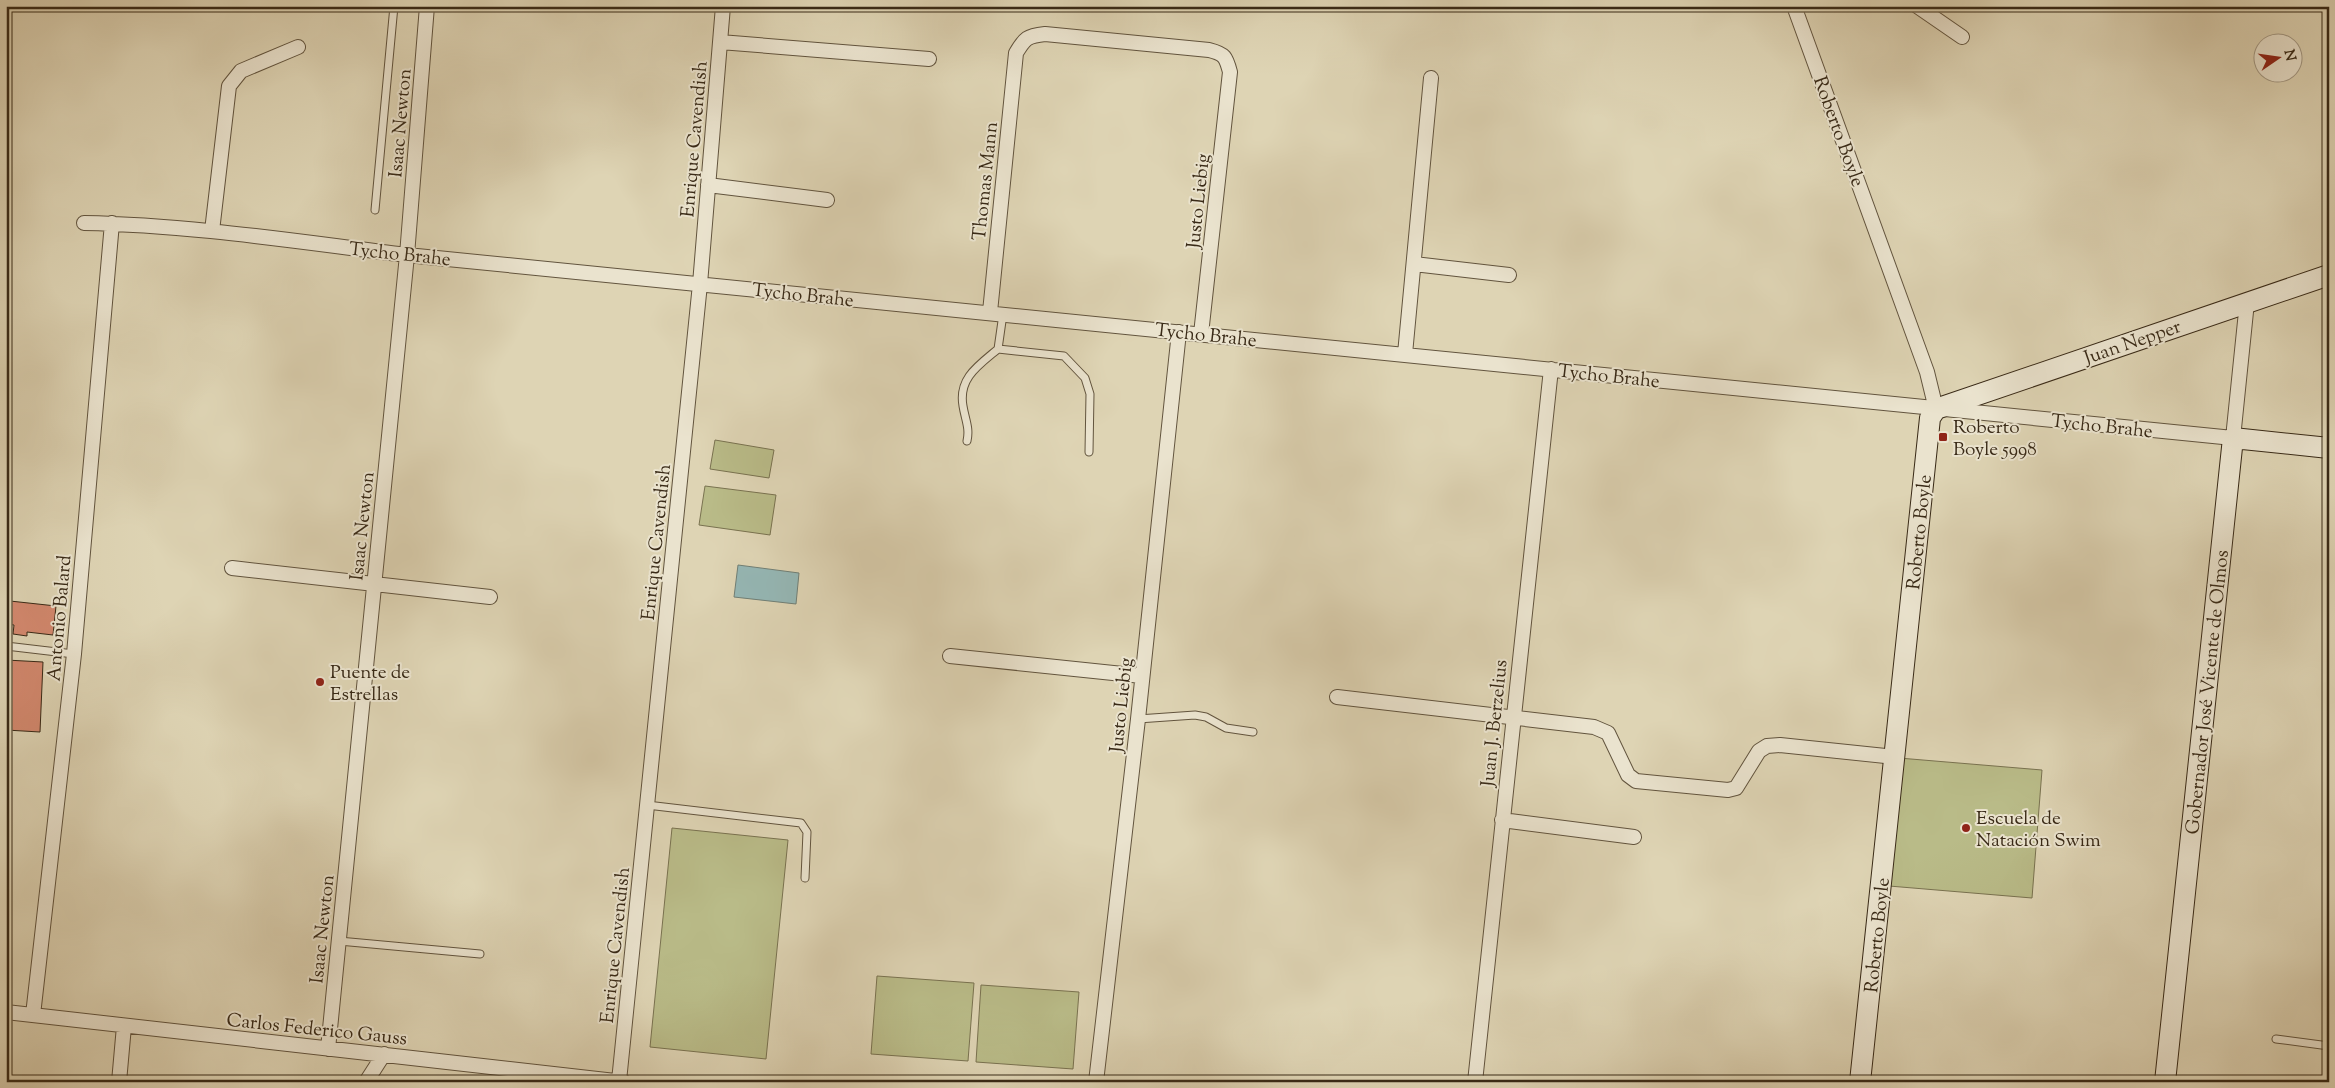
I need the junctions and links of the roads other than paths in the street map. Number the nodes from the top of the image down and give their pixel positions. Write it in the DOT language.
graph roads {
  1 [pos="394,6"];
  2 [pos="427,6"];
  3 [pos="723,6"];
  4 [pos="1794,6"];
  5 [pos="1917,6"];
  6 [pos="1962,36"];
  7 [pos="720,42"];
  8 [pos="298,47"];
  9 [pos="929,59"];
  10 [pos="1230,72"];
  11 [pos="1432,78"];
  12 [pos="708,185"];
  13 [pos="826,200"];
  14 [pos="375,210"];
  15 [pos="84,223"];
  16 [pos="112,223"];
  17 [pos="212,231"];
  18 [pos="407,255"];
  19 [pos="1414,264"];
  20 [pos="1509,275"];
  21 [pos="2329,275"];
  22 [pos="700,284"];
  23 [pos="2247,302"];
  24 [pos="996,313"];
  25 [pos="1179,332"];
  26 [pos="1201,334"];
  27 [pos="998,349"];
  28 [pos="1405,354"];
  29 [pos="1551,369"];
  30 [pos="1936,408"];
  31 [pos="2233,438"];
  32 [pos="967,441"];
  33 [pos="2329,448"];
  34 [pos="1089,452"];
  35 [pos="232,568"];
  36 [pos="374,584"];
  37 [pos="490,597"];
  38 [pos="6,646"];
  39 [pos="74,654"];
  40 [pos="950,656"];
  41 [pos="1142,676"];
  42 [pos="1337,697"];
  43 [pos="1512,716"];
  44 [pos="1138,719"];
  45 [pos="1253,732"];
  46 [pos="1896,757"];
  47 [pos="647,805"];
  48 [pos="1502,820"];
  49 [pos="1634,837"];
  50 [pos="805,878"];
  51 [pos="339,941"];
  52 [pos="480,954"];
  53 [pos="6,1012"];
  54 [pos="34,1016"];
  55 [pos="124,1026"];
  56 [pos="2276,1039"];
  57 [pos="2329,1046"];
  58 [pos="328,1048"];
  59 [pos="384,1054"];
  60 [pos="612,1081"];
  61 [pos="119,1082"];
  62 [pos="366,1082"];
  63 [pos="624,1082"];
  64 [pos="1096,1082"];
  65 [pos="1475,1082"];
  66 [pos="1860,1082"];
  67 [pos="2165,1082"];
  1 -- 14 [label="lane"];
  2 -- 18 [label="street, Isaac Newton"];
  3 -- 7 [label="street, Enrique Cavendish"];
  4 -- 30 [label="street, Roberto Boyle"];
  5 -- 6 [label="street"];
  7 -- 9 [label="street"];
  7 -- 12 [label="street, Enrique Cavendish"];
  8 -- 17 [label="street"];
  10 -- 24 [label="street, Thomas Mann"];
  10 -- 26 [label="street, Justo Liebig"];
  11 -- 19 [label="street"];
  12 -- 13 [label="street"];
  12 -- 22 [label="street, Enrique Cavendish"];
  15 -- 16 [label="street, Tycho Brahe"];
  16 -- 17 [label="street, Tycho Brahe"];
  16 -- 39 [label="street, Antonio Balard"];
  17 -- 18 [label="street, Tycho Brahe"];
  18 -- 22 [label="street, Tycho Brahe"];
  18 -- 36 [label="street, Isaac Newton"];
  19 -- 20 [label="street"];
  19 -- 28 [label="street"];
  21 -- 23 [label="main road, Juan Nepper"];
  22 -- 24 [label="street, Tycho Brahe"];
  22 -- 47 [label="street, Enrique Cavendish"];
  23 -- 30 [label="main road, Juan Nepper"];
  23 -- 31 [label="street, Gobernador José Vicente de Olmos"];
  24 -- 25 [label="street, Tycho Brahe"];
  24 -- 27 [label="lane"];
  25 -- 26 [label="street, Tycho Brahe"];
  25 -- 41 [label="street, Justo Liebig"];
  26 -- 28 [label="street, Tycho Brahe"];
  27 -- 32 [label="lane"];
  27 -- 34 [label="lane"];
  28 -- 29 [label="street, Tycho Brahe"];
  29 -- 30 [label="street, Tycho Brahe"];
  29 -- 43 [label="street, Juan J. Berzelius"];
  30 -- 31 [label="street, Tycho Brahe"];
  30 -- 46 [label="main road, Roberto Boyle"];
  31 -- 33 [label="main road, Tycho Brahe"];
  31 -- 67 [label="main road, Gobernador José Vicente de Olmos"];
  35 -- 36 [label="street"];
  36 -- 37 [label="street"];
  36 -- 51 [label="street, Isaac Newton"];
  38 -- 39 [label="lane"];
  39 -- 54 [label="street, Antonio Balard"];
  40 -- 41 [label="street"];
  41 -- 44 [label="street, Justo Liebig"];
  42 -- 43 [label="street"];
  43 -- 46 [label="street"];
  43 -- 48 [label="street, Juan J. Berzelius"];
  44 -- 45 [label="lane"];
  44 -- 64 [label="street, Justo Liebig"];
  46 -- 66 [label="main road, Roberto Boyle"];
  47 -- 50 [label="lane"];
  47 -- 60 [label="street, Enrique Cavendish"];
  48 -- 49 [label="street"];
  48 -- 65 [label="street, Juan J. Berzelius"];
  51 -- 52 [label="lane"];
  51 -- 58 [label="street, Isaac Newton"];
  53 -- 54 [label="street, Carlos Federico Gauss"];
  54 -- 55 [label="street, Carlos Federico Gauss"];
  55 -- 58 [label="street, Carlos Federico Gauss"];
  55 -- 61 [label="street"];
  56 -- 57 [label="lane"];
  58 -- 59 [label="street, Carlos Federico Gauss"];
  59 -- 60 [label="street, Carlos Federico Gauss"];
  59 -- 62 [label="street"];
  60 -- 63 [label="street, Carlos Federico Gauss"];
}
